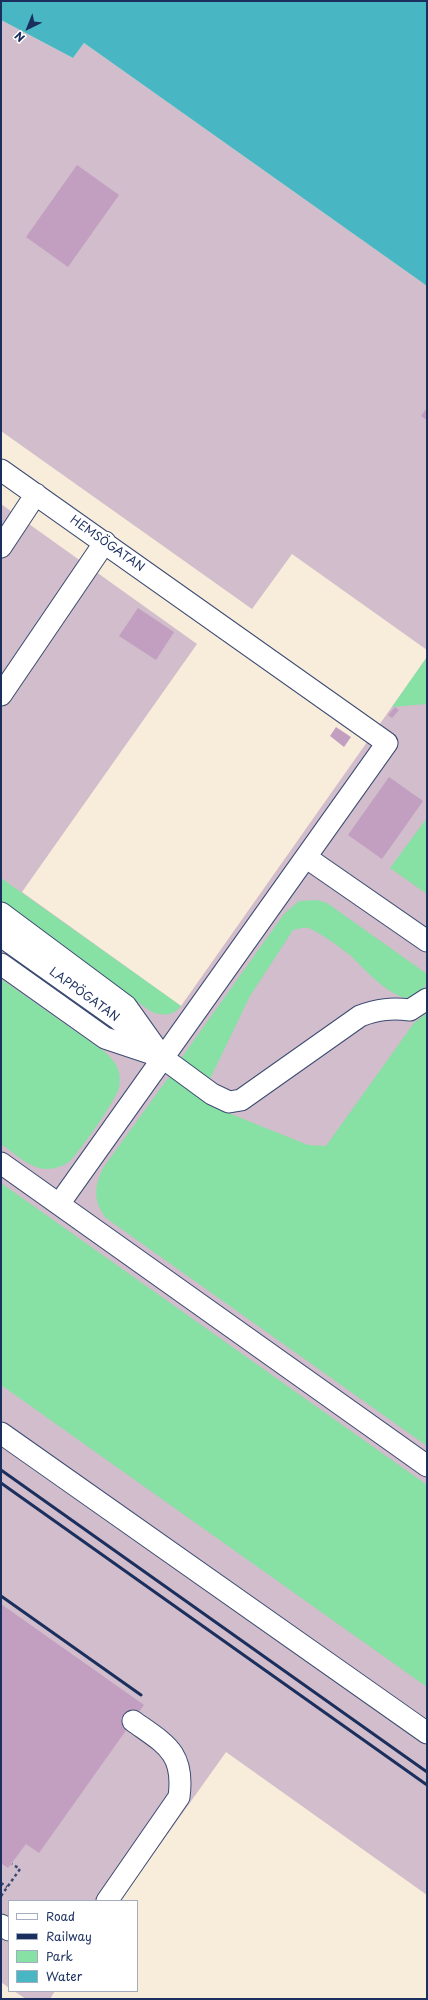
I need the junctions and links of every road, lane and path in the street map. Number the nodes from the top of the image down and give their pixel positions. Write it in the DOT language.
graph roads {
  1 [pos="1,470"];
  2 [pos="36,494"];
  3 [pos="105,542"];
  4 [pos="1,547"];
  5 [pos="1,696"];
  6 [pos="307,858"];
  7 [pos="1,914"];
  8 [pos="1,936"];
  9 [pos="427,941"];
  10 [pos="1,964"];
  11 [pos="427,999"];
  12 [pos="163,1058"];
  13 [pos="1,1163"];
  14 [pos="59,1204"];
  15 [pos="1,1433"];
  16 [pos="427,1466"];
  17 [pos="133,1721"];
  18 [pos="427,1733"];
  19 [pos="12,1864"];
  20 [pos="1,1883"];
  21 [pos="7,1887"];
  22 [pos="1,1896"];
  23 [pos="108,1900"];
  1 -- 2 [label="street, HEMSÖGATAN"];
  2 -- 3 [label="street, HEMSÖGATAN"];
  2 -- 4 [label="street"];
  3 -- 5 [label="street"];
  3 -- 6 [label="street, HEMSÖGATAN"];
  6 -- 9 [label="street"];
  6 -- 12 [label="street"];
  7 -- 12 [label="street"];
  8 -- 12 [label="street, LAPPÖGATAN"];
  10 -- 12 [label="street, LAPPÖGATAN"];
  11 -- 12 [label="street"];
  12 -- 14 [label="street"];
  13 -- 14 [label="street"];
  14 -- 16 [label="street"];
  15 -- 18 [label="street"];
  17 -- 23 [label="street"];
  19 -- 21 [label="path"];
  20 -- 21 [label="path"];
  21 -- 22 [label="path"];
}
